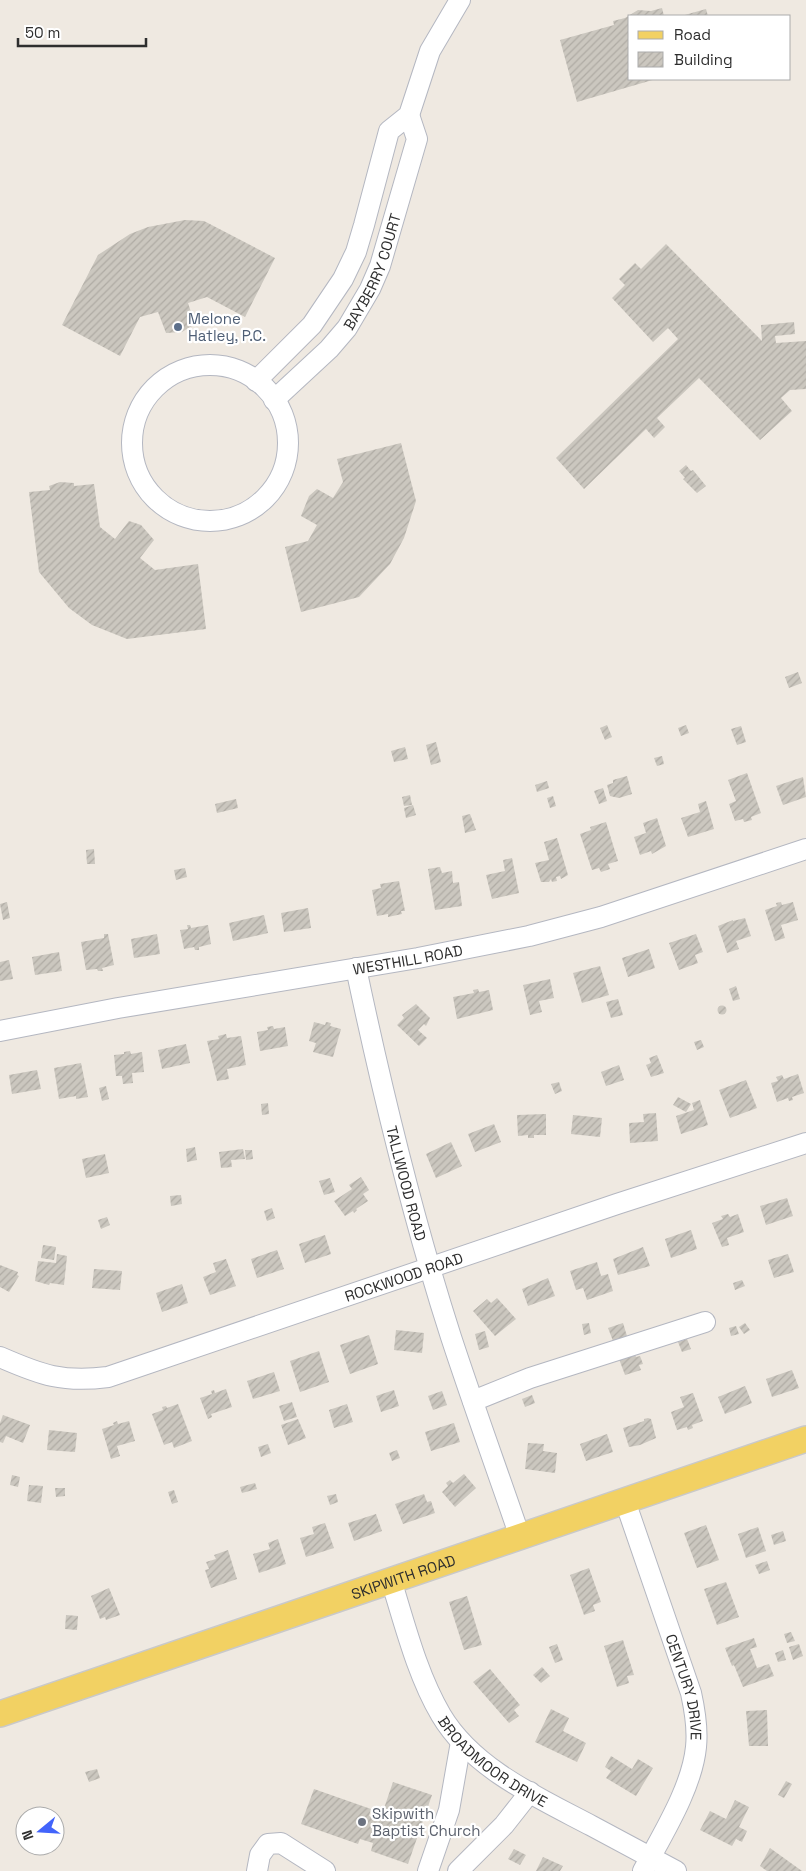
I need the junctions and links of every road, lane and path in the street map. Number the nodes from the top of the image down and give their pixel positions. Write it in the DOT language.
graph roads {
  1 [pos="460,0"];
  2 [pos="409,115"];
  3 [pos="256,381"];
  4 [pos="274,400"];
  5 [pos="806,849"];
  6 [pos="356,968"];
  7 [pos="0,1031"];
  8 [pos="806,1143"];
  9 [pos="431,1268"];
  10 [pos="705,1322"];
  11 [pos="0,1357"];
  12 [pos="473,1401"];
  13 [pos="806,1439"];
  14 [pos="625,1501"];
  15 [pos="520,1536"];
  16 [pos="391,1580"];
  17 [pos="0,1714"];
  18 [pos="461,1742"];
  19 [pos="530,1792"];
  20 [pos="646,1864"];
  21 [pos="258,1871"];
  22 [pos="325,1871"];
  23 [pos="428,1871"];
  24 [pos="458,1871"];
  25 [pos="676,1871"];
  1 -- 2 [label="street"];
  2 -- 3 [label="street, BAYBERRY COURT"];
  2 -- 4 [label="street, BAYBERRY COURT"];
  3 -- 4 [label="street"];
  3 -- 4 [label="street"];
  5 -- 6 [label="street, WESTHILL ROAD"];
  6 -- 7 [label="street, WESTHILL ROAD"];
  6 -- 9 [label="street, TALLWOOD ROAD"];
  8 -- 9 [label="street, ROCKWOOD ROAD"];
  9 -- 11 [label="street, ROCKWOOD ROAD"];
  9 -- 12 [label="street, TALLWOOD ROAD"];
  10 -- 12 [label="street"];
  12 -- 15 [label="street, TALLWOOD ROAD"];
  13 -- 14 [label="main road, SKIPWITH ROAD"];
  14 -- 15 [label="main road, SKIPWITH ROAD"];
  14 -- 20 [label="street, CENTURY DRIVE"];
  15 -- 16 [label="main road, SKIPWITH ROAD"];
  16 -- 17 [label="main road, SKIPWITH ROAD"];
  16 -- 18 [label="street, BROADMOOR DRIVE"];
  18 -- 19 [label="street, BROADMOOR DRIVE"];
  18 -- 23 [label="street"];
  19 -- 20 [label="street, BROADMOOR DRIVE"];
  19 -- 24 [label="street"];
  20 -- 25 [label="street, BROADMOOR DRIVE"];
  21 -- 22 [label="street"];
}
